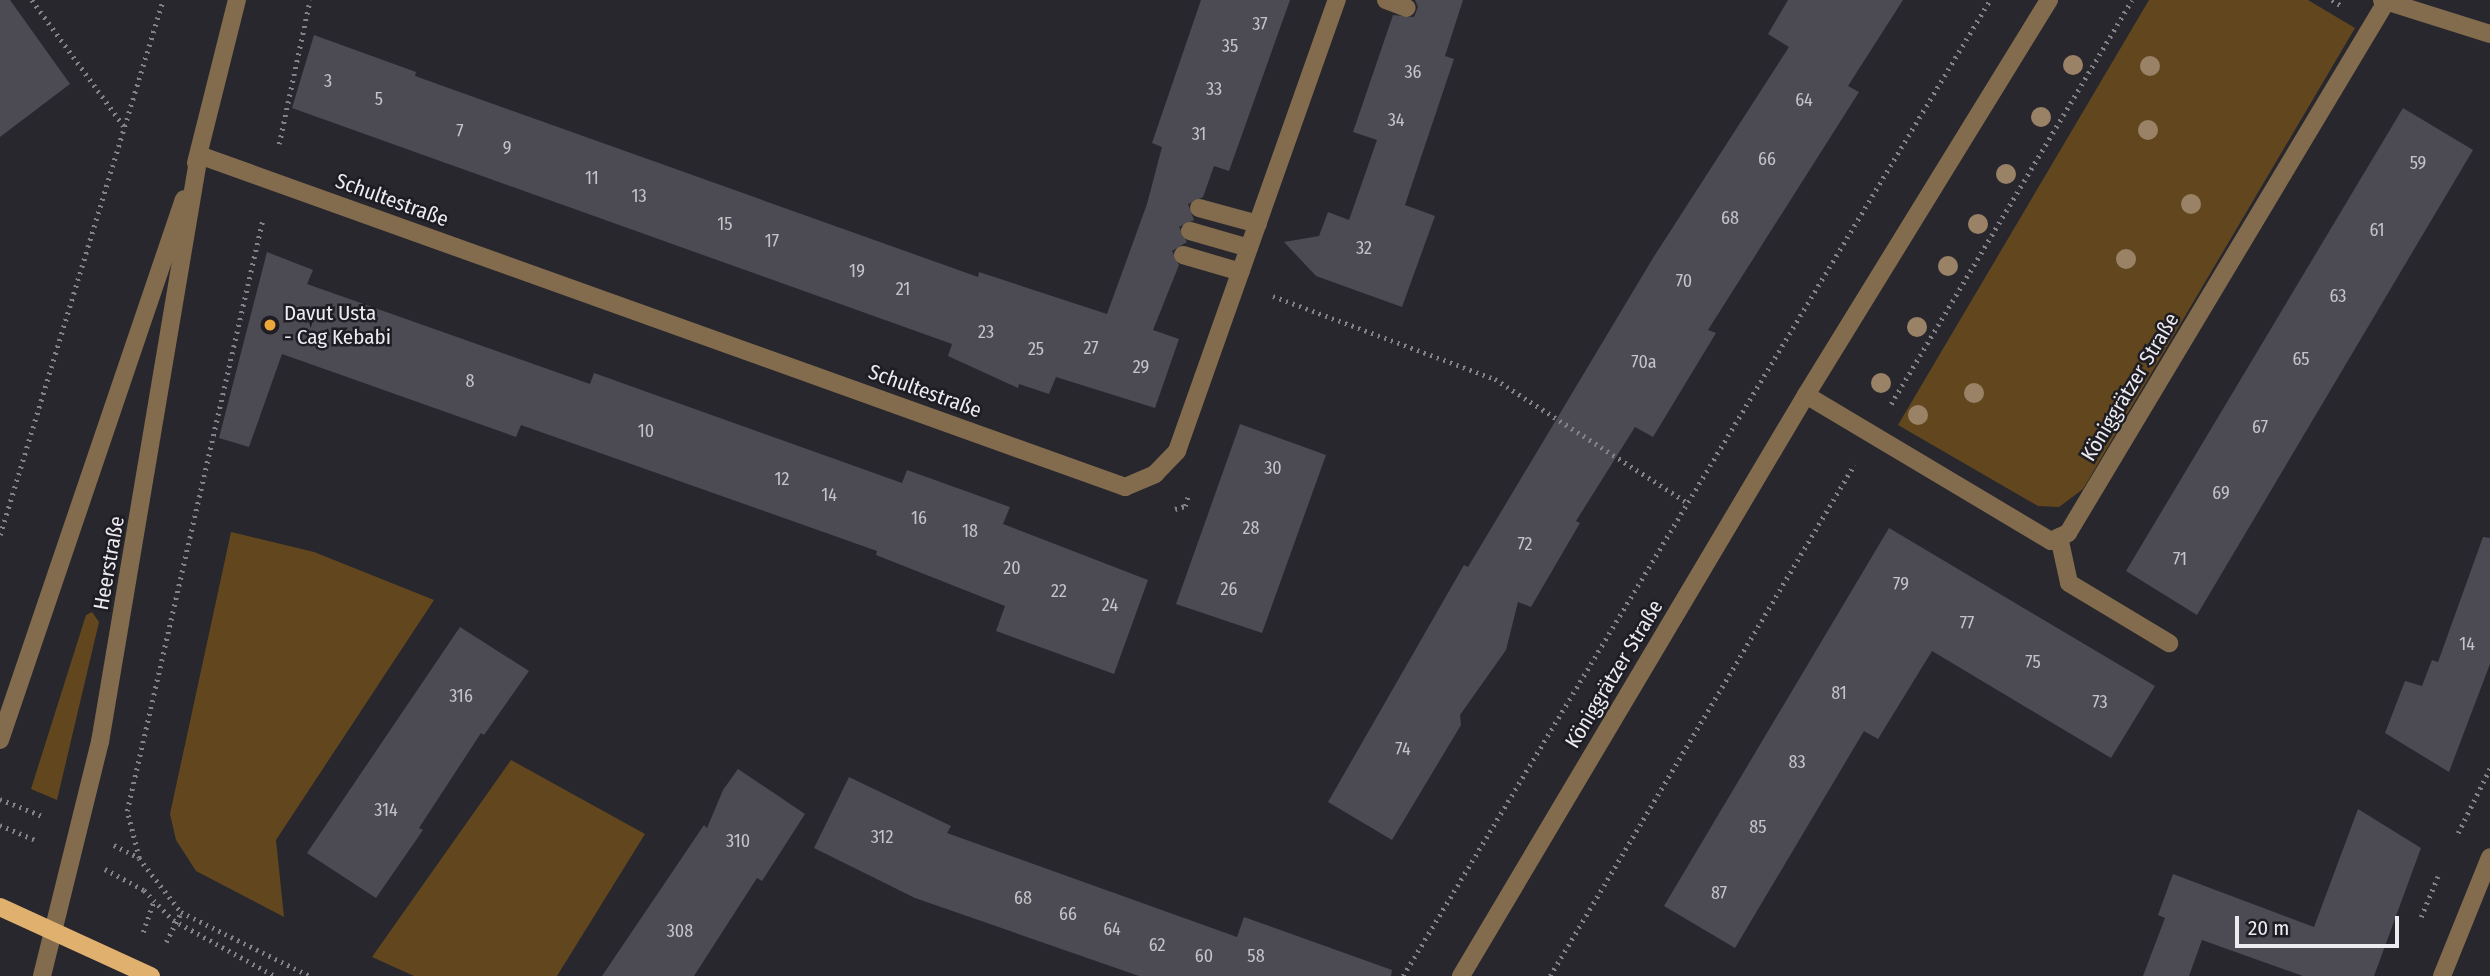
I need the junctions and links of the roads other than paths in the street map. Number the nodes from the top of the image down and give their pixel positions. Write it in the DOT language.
graph roads {
  1 [pos="237,0"];
  2 [pos="1337,0"];
  3 [pos="1386,0"];
  4 [pos="2049,0"];
  5 [pos="2384,1"];
  6 [pos="1407,8"];
  7 [pos="2490,34"];
  8 [pos="199,155"];
  9 [pos="1199,208"];
  10 [pos="1258,224"];
  11 [pos="1190,231"];
  12 [pos="1249,248"];
  13 [pos="1182,255"];
  14 [pos="1241,272"];
  15 [pos="1806,395"];
  16 [pos="2059,537"];
  17 [pos="2169,643"];
  18 [pos="0,740"];
  19 [pos="2490,857"];
  20 [pos="0,907"];
  21 [pos="55,931"];
  22 [pos="43,976"];
  23 [pos="151,976"];
  24 [pos="1461,976"];
  25 [pos="2442,976"];
  1 -- 8 [label="street, Heerstraße"];
  2 -- 10 [label="street, Schultestraße"];
  3 -- 6 [label="street"];
  4 -- 15 [label="street, Königgrätzer Straße"];
  5 -- 7 [label="street"];
  5 -- 16 [label="street, Königgrätzer Straße"];
  8 -- 14 [label="street, Schultestraße"];
  8 -- 18 [label="street, Heerstraße"];
  8 -- 21 [label="street, Heerstraße"];
  9 -- 10 [label="street"];
  10 -- 12 [label="street, Schultestraße"];
  11 -- 12 [label="street"];
  12 -- 14 [label="street, Schultestraße"];
  13 -- 14 [label="street"];
  15 -- 16 [label="street"];
  15 -- 24 [label="street, Königgrätzer Straße"];
  16 -- 17 [label="street"];
  19 -- 25 [label="street"];
  20 -- 21 [label="main road"];
  21 -- 22 [label="street, Heerstraße"];
  21 -- 23 [label="main road"];
}
